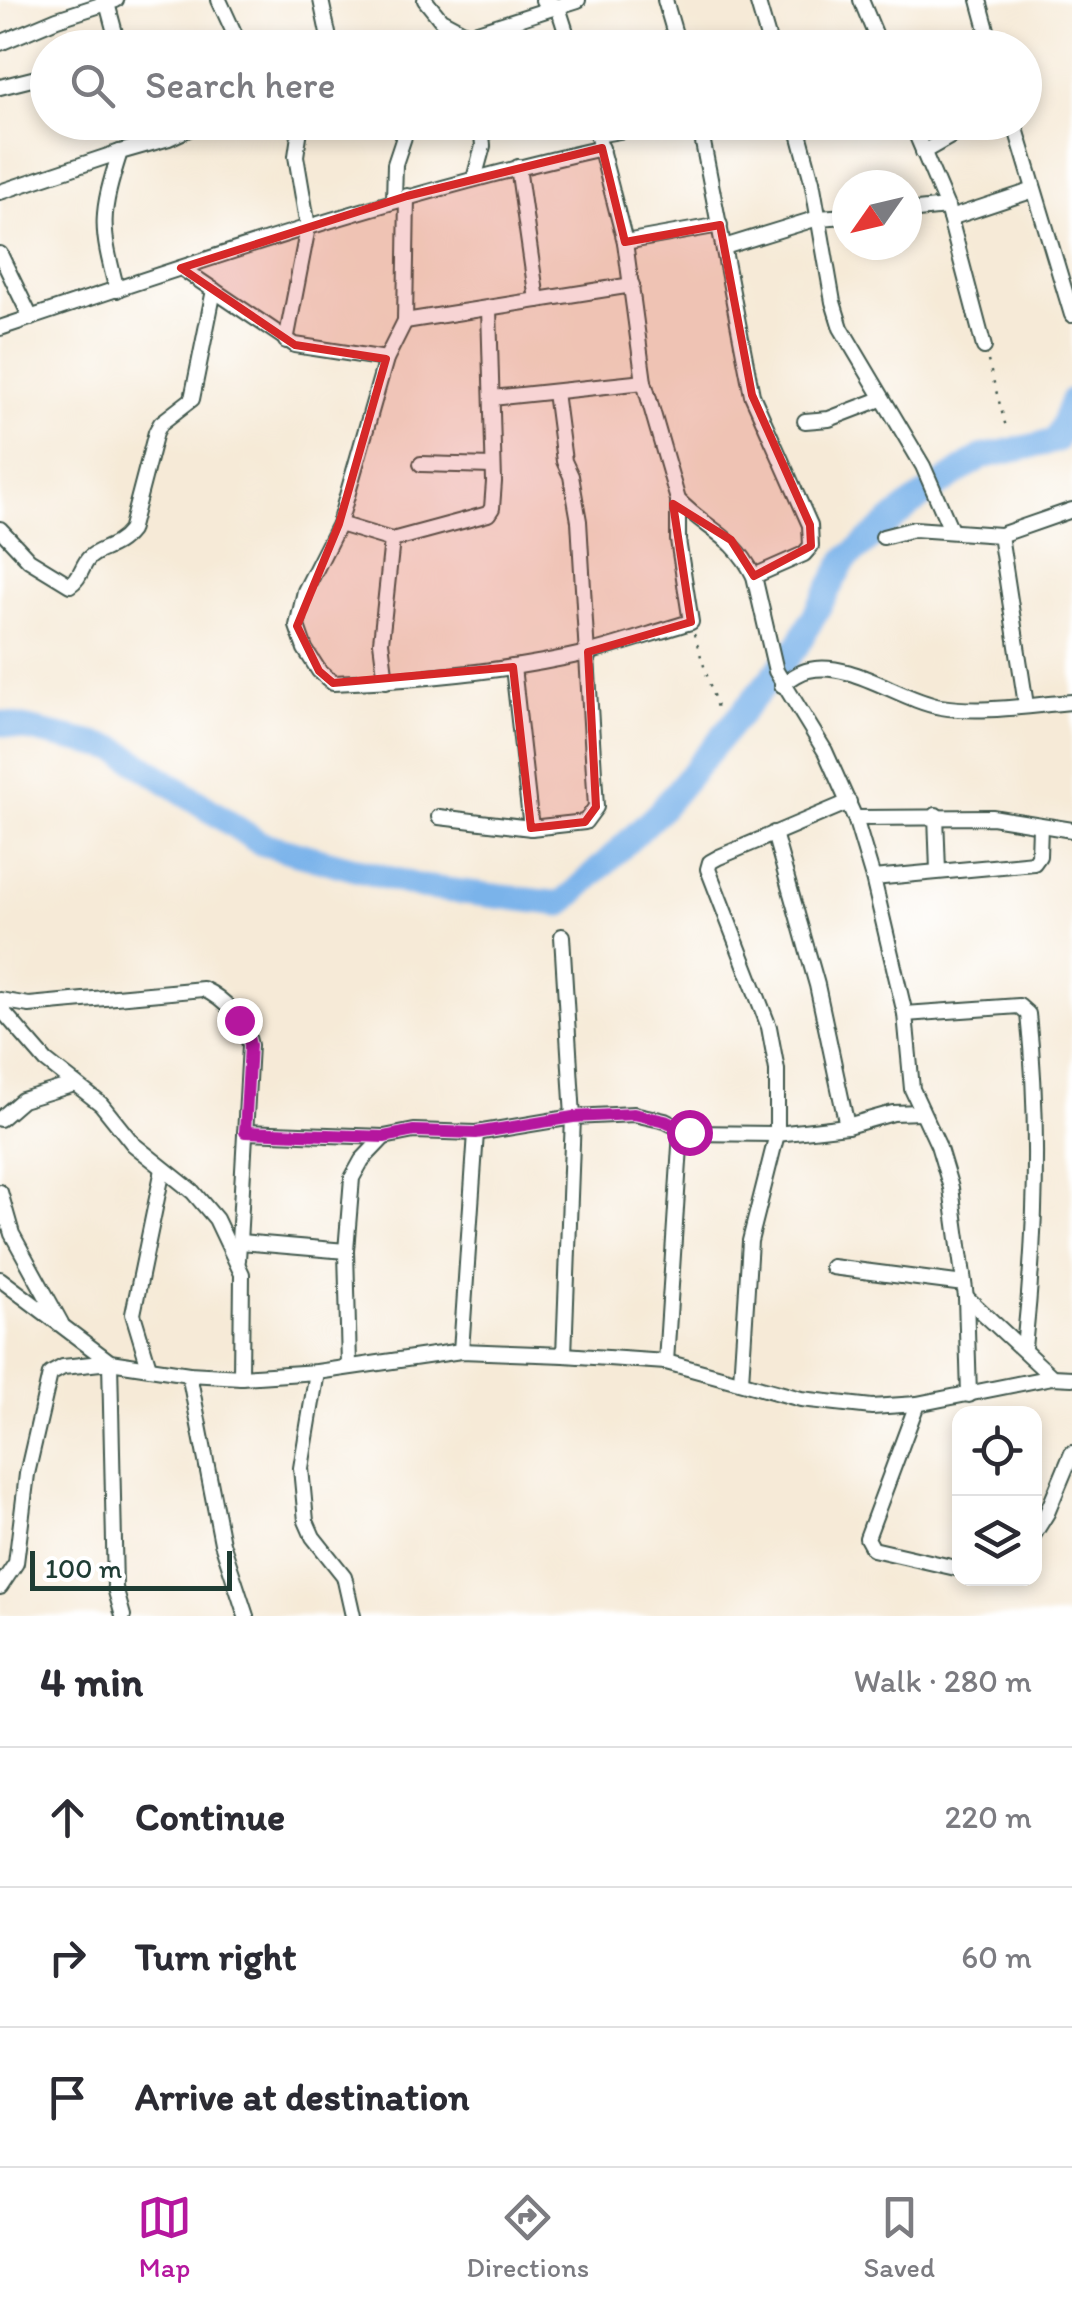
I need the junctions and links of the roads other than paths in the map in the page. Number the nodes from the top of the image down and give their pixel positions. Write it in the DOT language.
graph roads {
  1 [pos="219,0"];
  2 [pos="321,0"];
  3 [pos="425,0"];
  4 [pos="543,0"];
  5 [pos="578,0"];
  6 [pos="666,0"];
  7 [pos="757,0"];
  8 [pos="862,0"];
  9 [pos="979,0"];
  10 [pos="112,1"];
  11 [pos="558,7"];
  12 [pos="498,28"];
  13 [pos="31,30"];
  14 [pos="116,30"];
  15 [pos="233,30"];
  16 [pos="327,30"];
  17 [pos="459,30"];
  18 [pos="489,30"];
  19 [pos="565,30"];
  20 [pos="674,30"];
  21 [pos="765,30"];
  22 [pos="874,30"];
  23 [pos="987,30"];
  24 [pos="30,31"];
  25 [pos="0,44"];
  26 [pos="30,80"];
  27 [pos="0,87"];
  28 [pos="161,140"];
  29 [pos="298,140"];
  30 [pos="403,140"];
  31 [pos="482,140"];
  32 [pos="586,140"];
  33 [pos="599,140"];
  34 [pos="703,140"];
  35 [pos="800,140"];
  36 [pos="918,140"];
  37 [pos="944,140"];
  38 [pos="1019,140"];
  39 [pos="120,152"];
  40 [pos="923,152"];
  41 [pos="518,167"];
  42 [pos="474,179"];
  43 [pos="1034,190"];
  44 [pos="0,192"];
  45 [pos="401,198"];
  46 [pos="922,212"];
  47 [pos="949,213"];
  48 [pos="832,217"];
  49 [pos="818,218"];
  50 [pos="720,225"];
  51 [pos="308,227"];
  52 [pos="625,242"];
  53 [pos="724,247"];
  54 [pos="0,254"];
  55 [pos="181,268"];
  56 [pos="632,285"];
  57 [pos="117,290"];
  58 [pos="214,290"];
  59 [pos="536,300"];
  60 [pos="489,309"];
  61 [pos="1072,315"];
  62 [pos="31,318"];
  63 [pos="405,322"];
  64 [pos="0,328"];
  65 [pos="286,340"];
  66 [pos="984,347"];
  67 [pos="386,359"];
  68 [pos="644,382"];
  69 [pos="554,392"];
  70 [pos="492,398"];
  71 [pos="881,400"];
  72 [pos="805,421"];
  73 [pos="421,464"];
  74 [pos="493,466"];
  75 [pos="678,500"];
  76 [pos="1072,510"];
  77 [pos="339,524"];
  78 [pos="0,529"];
  79 [pos="950,530"];
  80 [pos="1000,536"];
  81 [pos="883,538"];
  82 [pos="392,540"];
  83 [pos="754,576"];
  84 [pos="588,652"];
  85 [pos="513,666"];
  86 [pos="386,681"];
  87 [pos="782,685"];
  88 [pos="1072,702"];
  89 [pos="1026,705"];
  90 [pos="849,802"];
  91 [pos="936,815"];
  92 [pos="440,816"];
  93 [pos="855,818"];
  94 [pos="1040,826"];
  95 [pos="531,828"];
  96 [pos="1072,830"];
  97 [pos="774,833"];
  98 [pos="938,872"];
  99 [pos="873,878"];
  100 [pos="562,936"];
  101 [pos="0,1000"];
  102 [pos="0,1008"];
  103 [pos="905,1014"];
  104 [pos="6,1024"];
  105 [pos="75,1084"];
  106 [pos="912,1089"];
  107 [pos="921,1112"];
  108 [pos="893,1113"];
  109 [pos="0,1117"];
  110 [pos="573,1117"];
  111 [pos="847,1126"];
  112 [pos="681,1131"];
  113 [pos="245,1132"];
  114 [pos="476,1133"];
  115 [pos="776,1134"];
  116 [pos="384,1137"];
  117 [pos="164,1169"];
  118 [pos="0,1192"];
  119 [pos="240,1242"];
  120 [pos="346,1251"];
  121 [pos="238,1260"];
  122 [pos="832,1266"];
  123 [pos="0,1279"];
  124 [pos="965,1291"];
  125 [pos="63,1328"];
  126 [pos="1024,1348"];
  127 [pos="462,1351"];
  128 [pos="564,1355"];
  129 [pos="110,1362"];
  130 [pos="666,1362"];
  131 [pos="349,1365"];
  132 [pos="149,1366"];
  133 [pos="316,1372"];
  134 [pos="188,1374"];
  135 [pos="241,1377"];
  136 [pos="1052,1377"];
  137 [pos="1072,1378"];
  138 [pos="741,1380"];
  139 [pos="968,1394"];
  140 [pos="918,1404"];
  141 [pos="1072,1453"];
  142 [pos="1042,1522"];
  143 [pos="952,1568"];
  144 [pos="0,1587"];
  145 [pos="123,1616"];
  146 [pos="246,1616"];
  147 [pos="353,1616"];
  1 -- 15 [label="street"];
  2 -- 16 [label="street"];
  3 -- 17 [label="street"];
  4 -- 11 [label="street"];
  5 -- 11 [label="street"];
  6 -- 20 [label="street"];
  7 -- 21 [label="street"];
  8 -- 22 [label="street"];
  9 -- 23 [label="street"];
  10 -- 13 [label="street"];
  10 -- 14 [label="street"];
  11 -- 12 [label="street"];
  11 -- 19 [label="street"];
  12 -- 18 [label="street"];
  24 -- 25 [label="street"];
  26 -- 27 [label="street"];
  28 -- 39 [label="street"];
  29 -- 51 [label="street"];
  30 -- 45 [label="street"];
  31 -- 42 [label="street"];
  32 -- 41 [label="street"];
  33 -- 52 [label="street"];
  34 -- 50 [label="street"];
  35 -- 49 [label="street"];
  36 -- 40 [label="street"];
  37 -- 40 [label="street"];
  38 -- 43 [label="street"];
  39 -- 44 [label="street"];
  39 -- 57 [label="street"];
  40 -- 47 [label="street"];
  41 -- 42 [label="street"];
  41 -- 59 [label="street"];
  42 -- 45 [label="street"];
  43 -- 47 [label="street"];
  43 -- 61 [label="street"];
  45 -- 51 [label="street"];
  45 -- 63 [label="street"];
  46 -- 47 [label="street"];
  47 -- 66 [label="street"];
  48 -- 49 [label="street"];
  49 -- 53 [label="street"];
  49 -- 71 [label="street"];
  50 -- 52 [label="street"];
  50 -- 53 [label="street"];
  51 -- 55 [label="street"];
  51 -- 65 [label="street"];
  52 -- 56 [label="street"];
  53 -- 83 [label="street"];
  54 -- 62 [label="street"];
  55 -- 57 [label="street"];
  55 -- 58 [label="street"];
  56 -- 59 [label="street"];
  56 -- 68 [label="street"];
  57 -- 62 [label="street"];
  58 -- 65 [label="street"];
  58 -- 78 [label="street"];
  59 -- 60 [label="street"];
  60 -- 63 [label="street"];
  60 -- 70 [label="street"];
  62 -- 64 [label="street"];
  63 -- 67 [label="street"];
  65 -- 67 [label="street"];
  67 -- 77 [label="street"];
  68 -- 69 [label="street"];
  68 -- 75 [label="street"];
  69 -- 70 [label="street"];
  69 -- 84 [label="street"];
  70 -- 74 [label="street"];
  71 -- 72 [label="street"];
  71 -- 79 [label="street"];
  73 -- 74 [label="street"];
  74 -- 82 [label="street"];
  75 -- 83 [label="street"];
  75 -- 84 [label="street"];
  76 -- 80 [label="street"];
  77 -- 82 [label="street"];
  77 -- 86 [label="street"];
  79 -- 80 [label="street"];
  79 -- 81 [label="street"];
  80 -- 89 [label="street"];
  82 -- 86 [label="street"];
  83 -- 87 [label="street"];
  84 -- 85 [label="street"];
  84 -- 95 [label="street"];
  85 -- 86 [label="street"];
  85 -- 95 [label="street"];
  87 -- 89 [label="street"];
  87 -- 90 [label="street"];
  88 -- 89 [label="street"];
  90 -- 93 [label="street"];
  90 -- 97 [label="street"];
  91 -- 93 [label="street"];
  91 -- 94 [label="street"];
  91 -- 98 [label="street"];
  92 -- 95 [label="street"];
  93 -- 99 [label="street"];
  94 -- 96 [label="street"];
  94 -- 98 [label="street"];
  97 -- 111 [label="street"];
  97 -- 115 [label="street"];
  98 -- 99 [label="street"];
  99 -- 103 [label="street"];
  100 -- 110 [label="street"];
  101 -- 113 [label="street"];
  102 -- 104 [label="street"];
  103 -- 106 [label="street"];
  103 -- 126 [label="street"];
  104 -- 105 [label="street"];
  105 -- 109 [label="street"];
  105 -- 117 [label="street"];
  106 -- 107 [label="street"];
  106 -- 108 [label="street"];
  107 -- 108 [label="street"];
  107 -- 124 [label="street"];
  108 -- 111 [label="street"];
  110 -- 112 [label="street"];
  110 -- 114 [label="street"];
  110 -- 128 [label="street"];
  111 -- 115 [label="street"];
  112 -- 115 [label="street"];
  112 -- 130 [label="street"];
  113 -- 116 [label="street"];
  113 -- 119 [label="street"];
  114 -- 116 [label="street"];
  114 -- 127 [label="street"];
  115 -- 138 [label="street"];
  116 -- 120 [label="street"];
  117 -- 121 [label="street"];
  117 -- 132 [label="street"];
  118 -- 125 [label="street"];
  119 -- 120 [label="street"];
  119 -- 121 [label="street"];
  120 -- 131 [label="street"];
  121 -- 135 [label="street"];
  122 -- 124 [label="street"];
  123 -- 125 [label="street"];
  124 -- 126 [label="street"];
  124 -- 139 [label="street"];
  125 -- 129 [label="street"];
  126 -- 136 [label="street"];
  127 -- 128 [label="street"];
  127 -- 131 [label="street"];
  128 -- 130 [label="street"];
  129 -- 132 [label="street"];
  129 -- 144 [label="street"];
  129 -- 145 [label="street"];
  130 -- 138 [label="street"];
  131 -- 133 [label="street"];
  132 -- 134 [label="street"];
  133 -- 135 [label="street"];
  133 -- 147 [label="street"];
  134 -- 135 [label="street"];
  134 -- 146 [label="street"];
  136 -- 137 [label="street"];
  136 -- 139 [label="street"];
  138 -- 140 [label="street"];
  139 -- 140 [label="street"];
  140 -- 143 [label="street"];
  141 -- 142 [label="street"];
}
